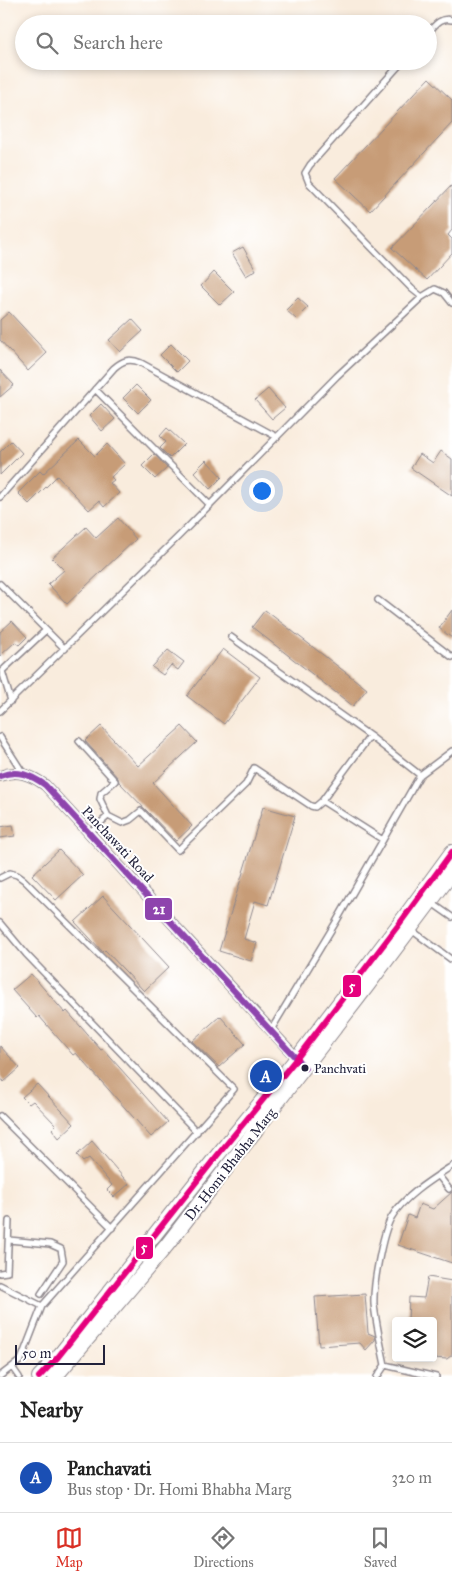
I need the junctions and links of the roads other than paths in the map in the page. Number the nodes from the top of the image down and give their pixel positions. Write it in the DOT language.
graph roads {
  1 [pos="452,20"];
  2 [pos="437,23"];
  3 [pos="395,70"];
  4 [pos="422,297"];
  5 [pos="452,303"];
  6 [pos="95,389"];
  7 [pos="277,437"];
  8 [pos="0,497"];
  9 [pos="210,505"];
  10 [pos="0,584"];
  11 [pos="378,600"];
  12 [pos="46,630"];
  13 [pos="231,637"];
  14 [pos="65,649"];
  15 [pos="452,657"];
  16 [pos="11,701"];
  17 [pos="0,711"];
  18 [pos="370,736"];
  19 [pos="0,737"];
  20 [pos="79,740"];
  21 [pos="452,750"];
  22 [pos="23,773"];
  23 [pos="420,775"];
  24 [pos="0,776"];
  25 [pos="322,801"];
  26 [pos="108,816"];
  27 [pos="90,833"];
  28 [pos="383,840"];
  29 [pos="452,852"];
  30 [pos="452,873"];
  31 [pos="0,878"];
  32 [pos="426,898"];
  33 [pos="452,917"];
  34 [pos="0,923"];
  35 [pos="406,926"];
  36 [pos="452,960"];
  37 [pos="271,1030"];
  38 [pos="301,1063"];
  39 [pos="0,1116"];
  40 [pos="197,1132"];
  41 [pos="452,1166"];
  42 [pos="438,1175"];
  43 [pos="448,1189"];
  44 [pos="9,1221"];
  45 [pos="112,1228"];
  46 [pos="8,1240"];
  47 [pos="0,1273"];
  48 [pos="0,1285"];
  49 [pos="41,1294"];
  50 [pos="42,1306"];
  51 [pos="385,1365"];
  52 [pos="12,1367"];
  53 [pos="0,1376"];
  54 [pos="19,1377"];
  55 [pos="39,1377"];
  56 [pos="55,1377"];
  57 [pos="377,1377"];
  58 [pos="436,1377"];
  1 -- 2 [label="lane"];
  3 -- 4 [label="lane"];
  4 -- 5 [label="lane"];
  4 -- 7 [label="lane"];
  6 -- 7 [label="lane"];
  6 -- 8 [label="lane"];
  6 -- 9 [label="lane"];
  7 -- 9 [label="lane"];
  9 -- 14 [label="lane"];
  10 -- 12 [label="lane"];
  11 -- 15 [label="lane"];
  12 -- 14 [label="lane"];
  12 -- 16 [label="lane"];
  13 -- 18 [label="lane"];
  14 -- 16 [label="lane"];
  16 -- 17 [label="lane"];
  18 -- 23 [label="lane"];
  18 -- 25 [label="lane"];
  19 -- 22 [label="lane"];
  20 -- 26 [label="lane"];
  21 -- 23 [label="lane"];
  22 -- 24 [label="street"];
  22 -- 27 [label="street, Panchawati Road"];
  23 -- 28 [label="lane"];
  25 -- 26 [label="lane"];
  25 -- 28 [label="lane"];
  26 -- 27 [label="lane"];
  27 -- 37 [label="street, Panchawati Road"];
  28 -- 37 [label="lane"];
  29 -- 32 [label="main road, Dr. Homi Bhabha Marg"];
  30 -- 32 [label="main road, Dr. Homi Bhabha Marg"];
  31 -- 40 [label="lane"];
  32 -- 33 [label="lane"];
  32 -- 35 [label="main road, Dr. Homi Bhabha Marg"];
  34 -- 40 [label="lane"];
  35 -- 36 [label="lane"];
  35 -- 38 [label="main road, Dr. Homi Bhabha Marg"];
  37 -- 38 [label="street, Panchawati Road"];
  38 -- 55 [label="main road, Dr. Homi Bhabha Marg"];
  38 -- 56 [label="main road, Dr. Homi Bhabha Marg"];
  39 -- 45 [label="lane"];
  40 -- 45 [label="lane"];
  41 -- 42 [label="lane"];
  42 -- 43 [label="lane"];
  42 -- 51 [label="lane"];
  44 -- 46 [label="lane"];
  45 -- 50 [label="lane"];
  46 -- 47 [label="lane"];
  46 -- 49 [label="lane"];
  48 -- 50 [label="lane"];
  50 -- 52 [label="lane"];
  51 -- 57 [label="lane"];
  51 -- 58 [label="lane"];
  52 -- 53 [label="lane"];
  52 -- 54 [label="lane"];
}
